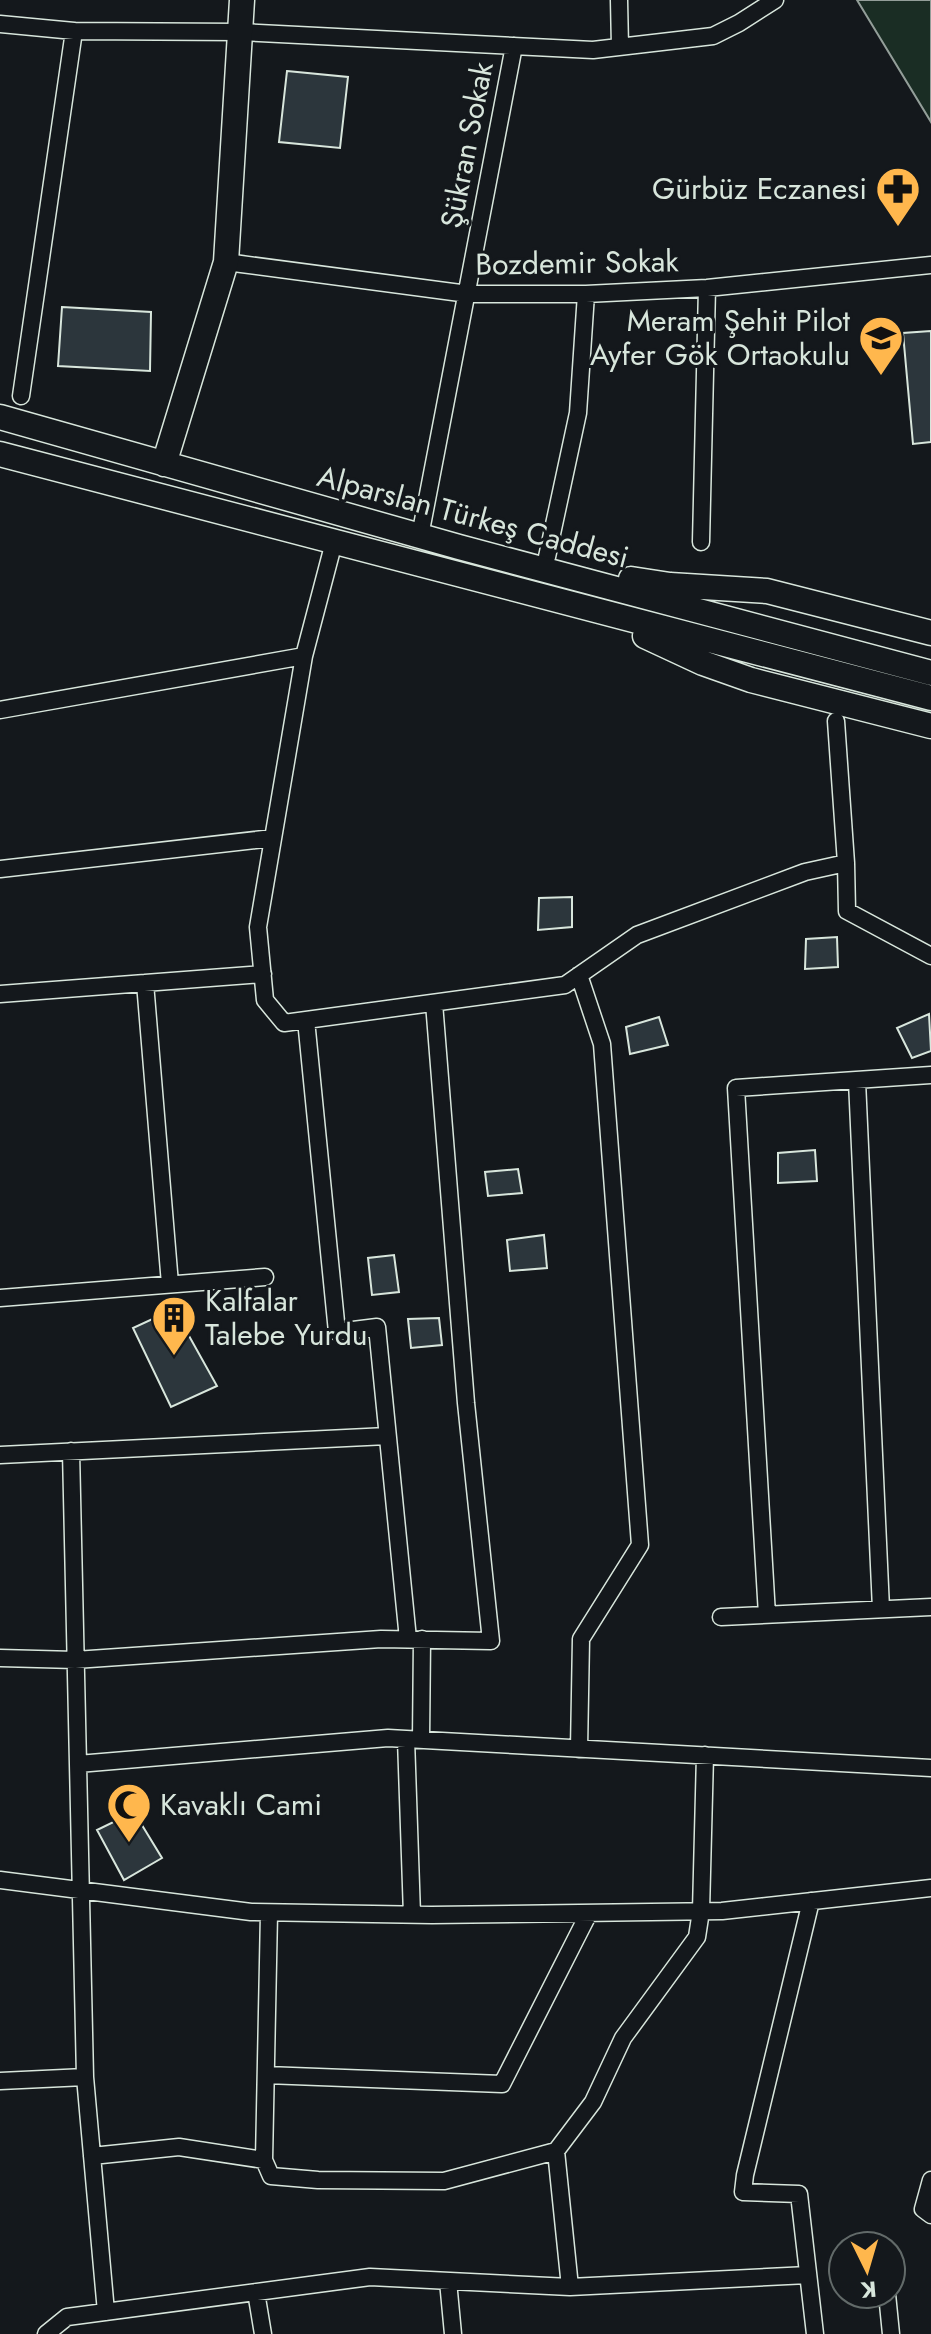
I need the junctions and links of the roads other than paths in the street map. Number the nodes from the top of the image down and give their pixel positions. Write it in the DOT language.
graph roads {
  1 [pos="242,0"];
  2 [pos="619,0"];
  3 [pos="775,0"];
  4 [pos="0,24"];
  5 [pos="74,31"];
  6 [pos="241,32"];
  7 [pos="514,46"];
  8 [pos="620,47"];
  9 [pos="226,262"];
  10 [pos="931,265"];
  11 [pos="707,288"];
  12 [pos="468,294"];
  13 [pos="586,294"];
  14 [pos="21,396"];
  15 [pos="0,417"];
  16 [pos="0,454"];
  17 [pos="164,464"];
  18 [pos="420,536"];
  19 [pos="334,542"];
  20 [pos="701,542"];
  21 [pos="459,547"];
  22 [pos="547,557"];
  23 [pos="454,573"];
  24 [pos="931,633"];
  25 [pos="304,656"];
  26 [pos="931,673"];
  27 [pos="931,698"];
  28 [pos="0,710"];
  29 [pos="836,721"];
  30 [pos="931,726"];
  31 [pos="273,838"];
  32 [pos="846,863"];
  33 [pos="0,869"];
  34 [pos="931,956"];
  35 [pos="263,974"];
  36 [pos="579,975"];
  37 [pos="145,983"];
  38 [pos="0,994"];
  39 [pos="434,1003"];
  40 [pos="306,1020"];
  41 [pos="931,1075"];
  42 [pos="857,1081"];
  43 [pos="265,1277"];
  44 [pos="170,1284"];
  45 [pos="0,1298"];
  46 [pos="387,1436"];
  47 [pos="71,1451"];
  48 [pos="0,1455"];
  49 [pos="931,1607"];
  50 [pos="881,1609"];
  51 [pos="767,1615"];
  52 [pos="721,1617"];
  53 [pos="415,1639"];
  54 [pos="0,1658"];
  55 [pos="75,1660"];
  56 [pos="414,1740"];
  57 [pos="579,1749"];
  58 [pos="705,1755"];
  59 [pos="78,1764"];
  60 [pos="931,1768"];
  61 [pos="0,1880"];
  62 [pos="931,1888"];
  63 [pos="81,1890"];
  64 [pos="811,1901"];
  65 [pos="701,1911"];
  66 [pos="269,1913"];
  67 [pos="589,1913"];
  68 [pos="412,1915"];
  69 [pos="266,2075"];
  70 [pos="85,2077"];
  71 [pos="0,2081"];
  72 [pos="556,2151"];
  73 [pos="92,2156"];
  74 [pos="264,2160"];
  75 [pos="931,2180"];
  76 [pos="931,2215"];
  77 [pos="808,2275"];
  78 [pos="448,2281"];
  79 [pos="570,2287"];
  80 [pos="256,2292"];
  81 [pos="889,2310"];
  82 [pos="106,2312"];
  83 [pos="46,2334"];
  84 [pos="263,2334"];
  85 [pos="453,2334"];
  86 [pos="815,2334"];
  87 [pos="891,2334"];
  1 -- 6 [label="main road"];
  2 -- 8 [label="street"];
  3 -- 8 [label="street"];
  4 -- 5 [label="street"];
  5 -- 6 [label="street"];
  5 -- 14 [label="street"];
  6 -- 7 [label="street"];
  6 -- 9 [label="main road"];
  7 -- 8 [label="street"];
  7 -- 12 [label="street, Şükran Sokak"];
  9 -- 12 [label="street, Bozdemir Sokak"];
  9 -- 17 [label="main road"];
  10 -- 11 [label="street, Bozdemir Sokak"];
  11 -- 13 [label="street, Bozdemir Sokak"];
  11 -- 20 [label="street"];
  12 -- 13 [label="street, Bozdemir Sokak"];
  12 -- 18 [label="street, Şükran Sokak"];
  13 -- 22 [label="street"];
  15 -- 17 [label="main road, Alparslan Türkeş Caddesi"];
  16 -- 19 [label="main road, Alparslan Türkeş Caddesi"];
  17 -- 18 [label="main road, Alparslan Türkeş Caddesi"];
  18 -- 21 [label="main road, Alparslan Türkeş Caddesi"];
  19 -- 23 [label="main road, Alparslan Türkeş Caddesi"];
  19 -- 25 [label="street"];
  21 -- 22 [label="main road"];
  21 -- 26 [label="main road, Alparslan Türkeş Caddesi"];
  22 -- 24 [label="main road"];
  23 -- 27 [label="main road, Alparslan Türkeş Caddesi"];
  23 -- 30 [label="main road"];
  25 -- 28 [label="street"];
  25 -- 31 [label="street"];
  29 -- 32 [label="street"];
  31 -- 33 [label="street"];
  31 -- 35 [label="street"];
  32 -- 34 [label="street"];
  32 -- 36 [label="street"];
  35 -- 37 [label="street"];
  35 -- 40 [label="street"];
  36 -- 39 [label="street"];
  36 -- 57 [label="street"];
  37 -- 38 [label="street"];
  37 -- 44 [label="street"];
  39 -- 40 [label="street"];
  39 -- 53 [label="street"];
  40 -- 46 [label="street"];
  41 -- 42 [label="street"];
  42 -- 50 [label="street"];
  42 -- 51 [label="street"];
  43 -- 44 [label="street"];
  44 -- 45 [label="street"];
  46 -- 47 [label="street"];
  46 -- 53 [label="street"];
  47 -- 48 [label="street"];
  47 -- 55 [label="street"];
  49 -- 50 [label="street"];
  50 -- 51 [label="street"];
  51 -- 52 [label="street"];
  53 -- 55 [label="street"];
  53 -- 56 [label="street"];
  54 -- 55 [label="street"];
  55 -- 59 [label="street"];
  56 -- 57 [label="street"];
  56 -- 59 [label="street"];
  56 -- 68 [label="street"];
  57 -- 58 [label="street"];
  58 -- 60 [label="street"];
  58 -- 65 [label="street"];
  59 -- 63 [label="street"];
  61 -- 63 [label="street"];
  62 -- 64 [label="street"];
  63 -- 66 [label="street"];
  63 -- 70 [label="street"];
  64 -- 65 [label="street"];
  64 -- 77 [label="street"];
  65 -- 67 [label="street"];
  65 -- 72 [label="street"];
  66 -- 68 [label="street"];
  66 -- 69 [label="street"];
  67 -- 68 [label="street"];
  67 -- 69 [label="street"];
  69 -- 74 [label="street"];
  70 -- 71 [label="street"];
  70 -- 73 [label="street"];
  72 -- 74 [label="street"];
  72 -- 79 [label="street"];
  73 -- 74 [label="street"];
  73 -- 82 [label="street"];
  75 -- 76 [label="street"];
  77 -- 79 [label="street"];
  77 -- 86 [label="street"];
  78 -- 79 [label="street"];
  78 -- 80 [label="street"];
  78 -- 85 [label="street"];
  80 -- 82 [label="street"];
  80 -- 84 [label="street"];
  81 -- 87 [label="street"];
  82 -- 83 [label="street"];
}
